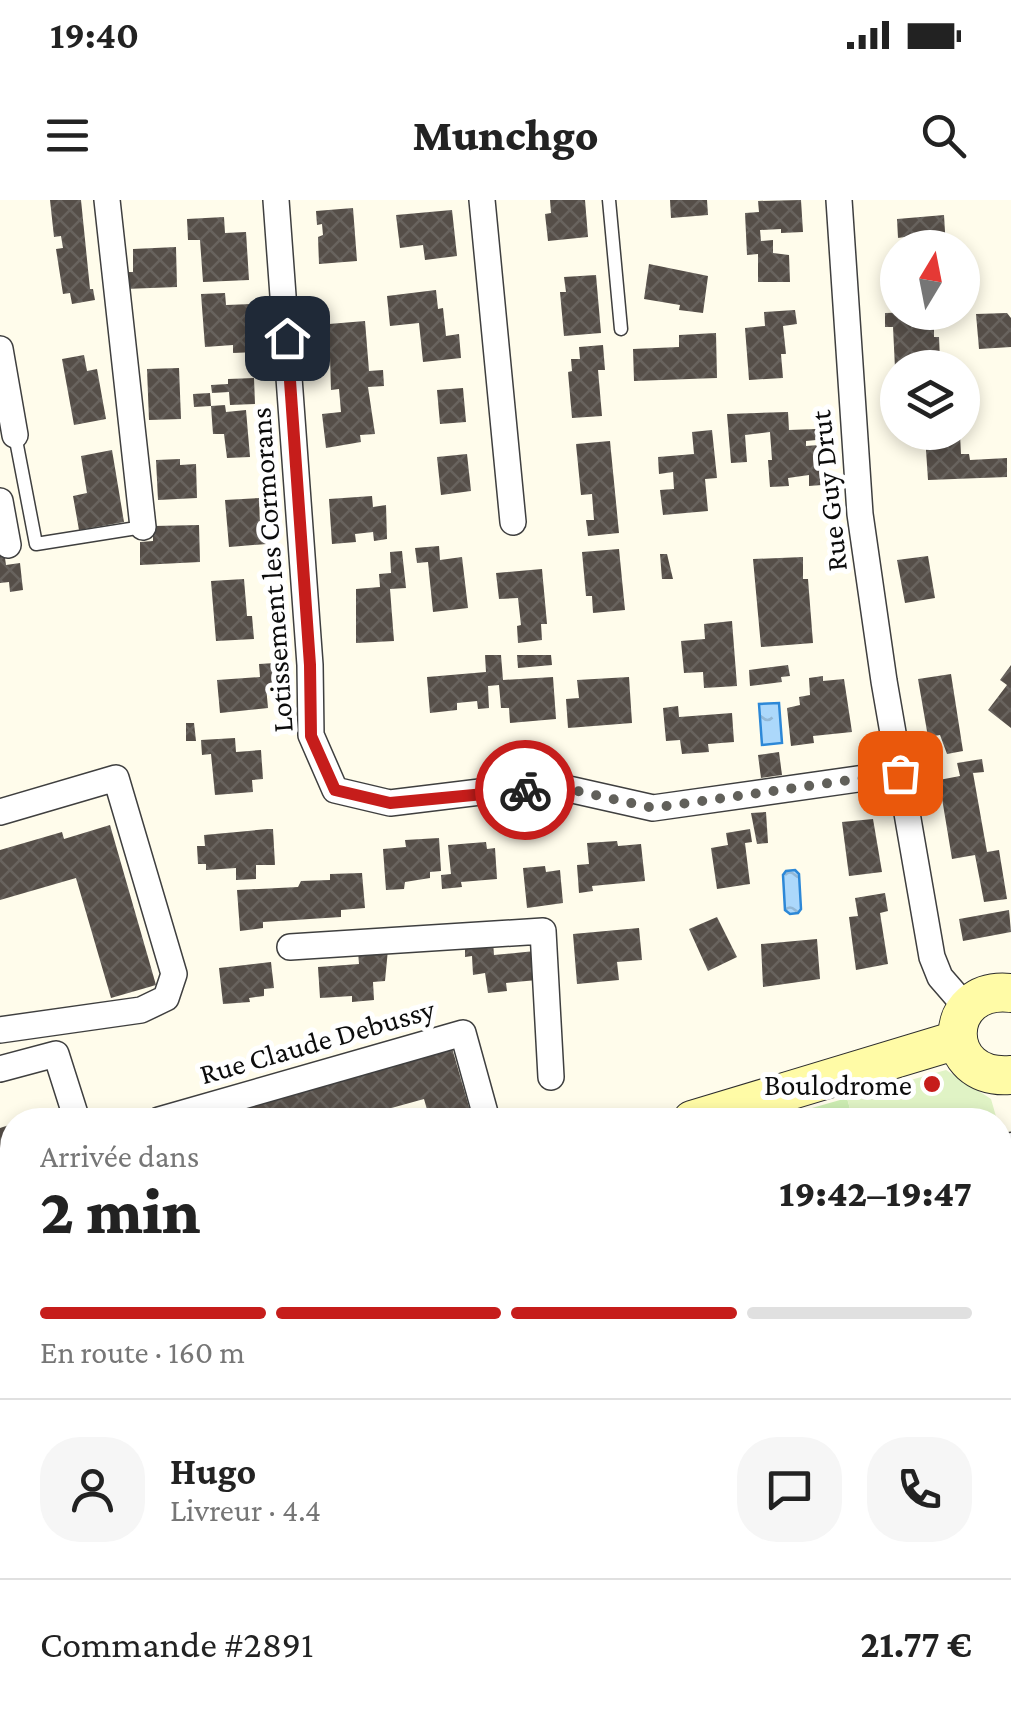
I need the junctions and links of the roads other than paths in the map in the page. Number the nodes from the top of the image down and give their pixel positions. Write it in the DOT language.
graph roads {
  1 [pos="107,200"];
  2 [pos="276,200"];
  3 [pos="482,200"];
  4 [pos="609,200"];
  5 [pos="840,200"];
  6 [pos="621,329"];
  7 [pos="0,348"];
  8 [pos="14,434"];
  9 [pos="0,501"];
  10 [pos="513,522"];
  11 [pos="143,528"];
  12 [pos="8,544"];
  13 [pos="900,773"];
  14 [pos="0,812"];
  15 [pos="290,947"];
  16 [pos="1011,993"];
  17 [pos="962,1023"];
  18 [pos="0,1030"];
  19 [pos="0,1068"];
  20 [pos="1011,1075"];
  21 [pos="551,1077"];
  22 [pos="73,1108"];
  23 [pos="200,1108"];
  24 [pos="484,1108"];
  25 [pos="725,1108"];
  1 -- 11 [label="street"];
  2 -- 13 [label="street, Lotissement les Cormorans"];
  3 -- 10 [label="street"];
  4 -- 6 [label="lane"];
  5 -- 13 [label="street, Rue Guy Drut"];
  7 -- 8 [label="street"];
  8 -- 11 [label="lane"];
  9 -- 12 [label="street"];
  13 -- 17 [label="street, Rue Guy Drut"];
  14 -- 18 [label="street"];
  15 -- 21 [label="street"];
  16 -- 17 [label="street"];
  17 -- 20 [label="street"];
  17 -- 25 [label="street"];
  19 -- 22 [label="street"];
  23 -- 24 [label="street, Rue Claude Debussy"];
}
